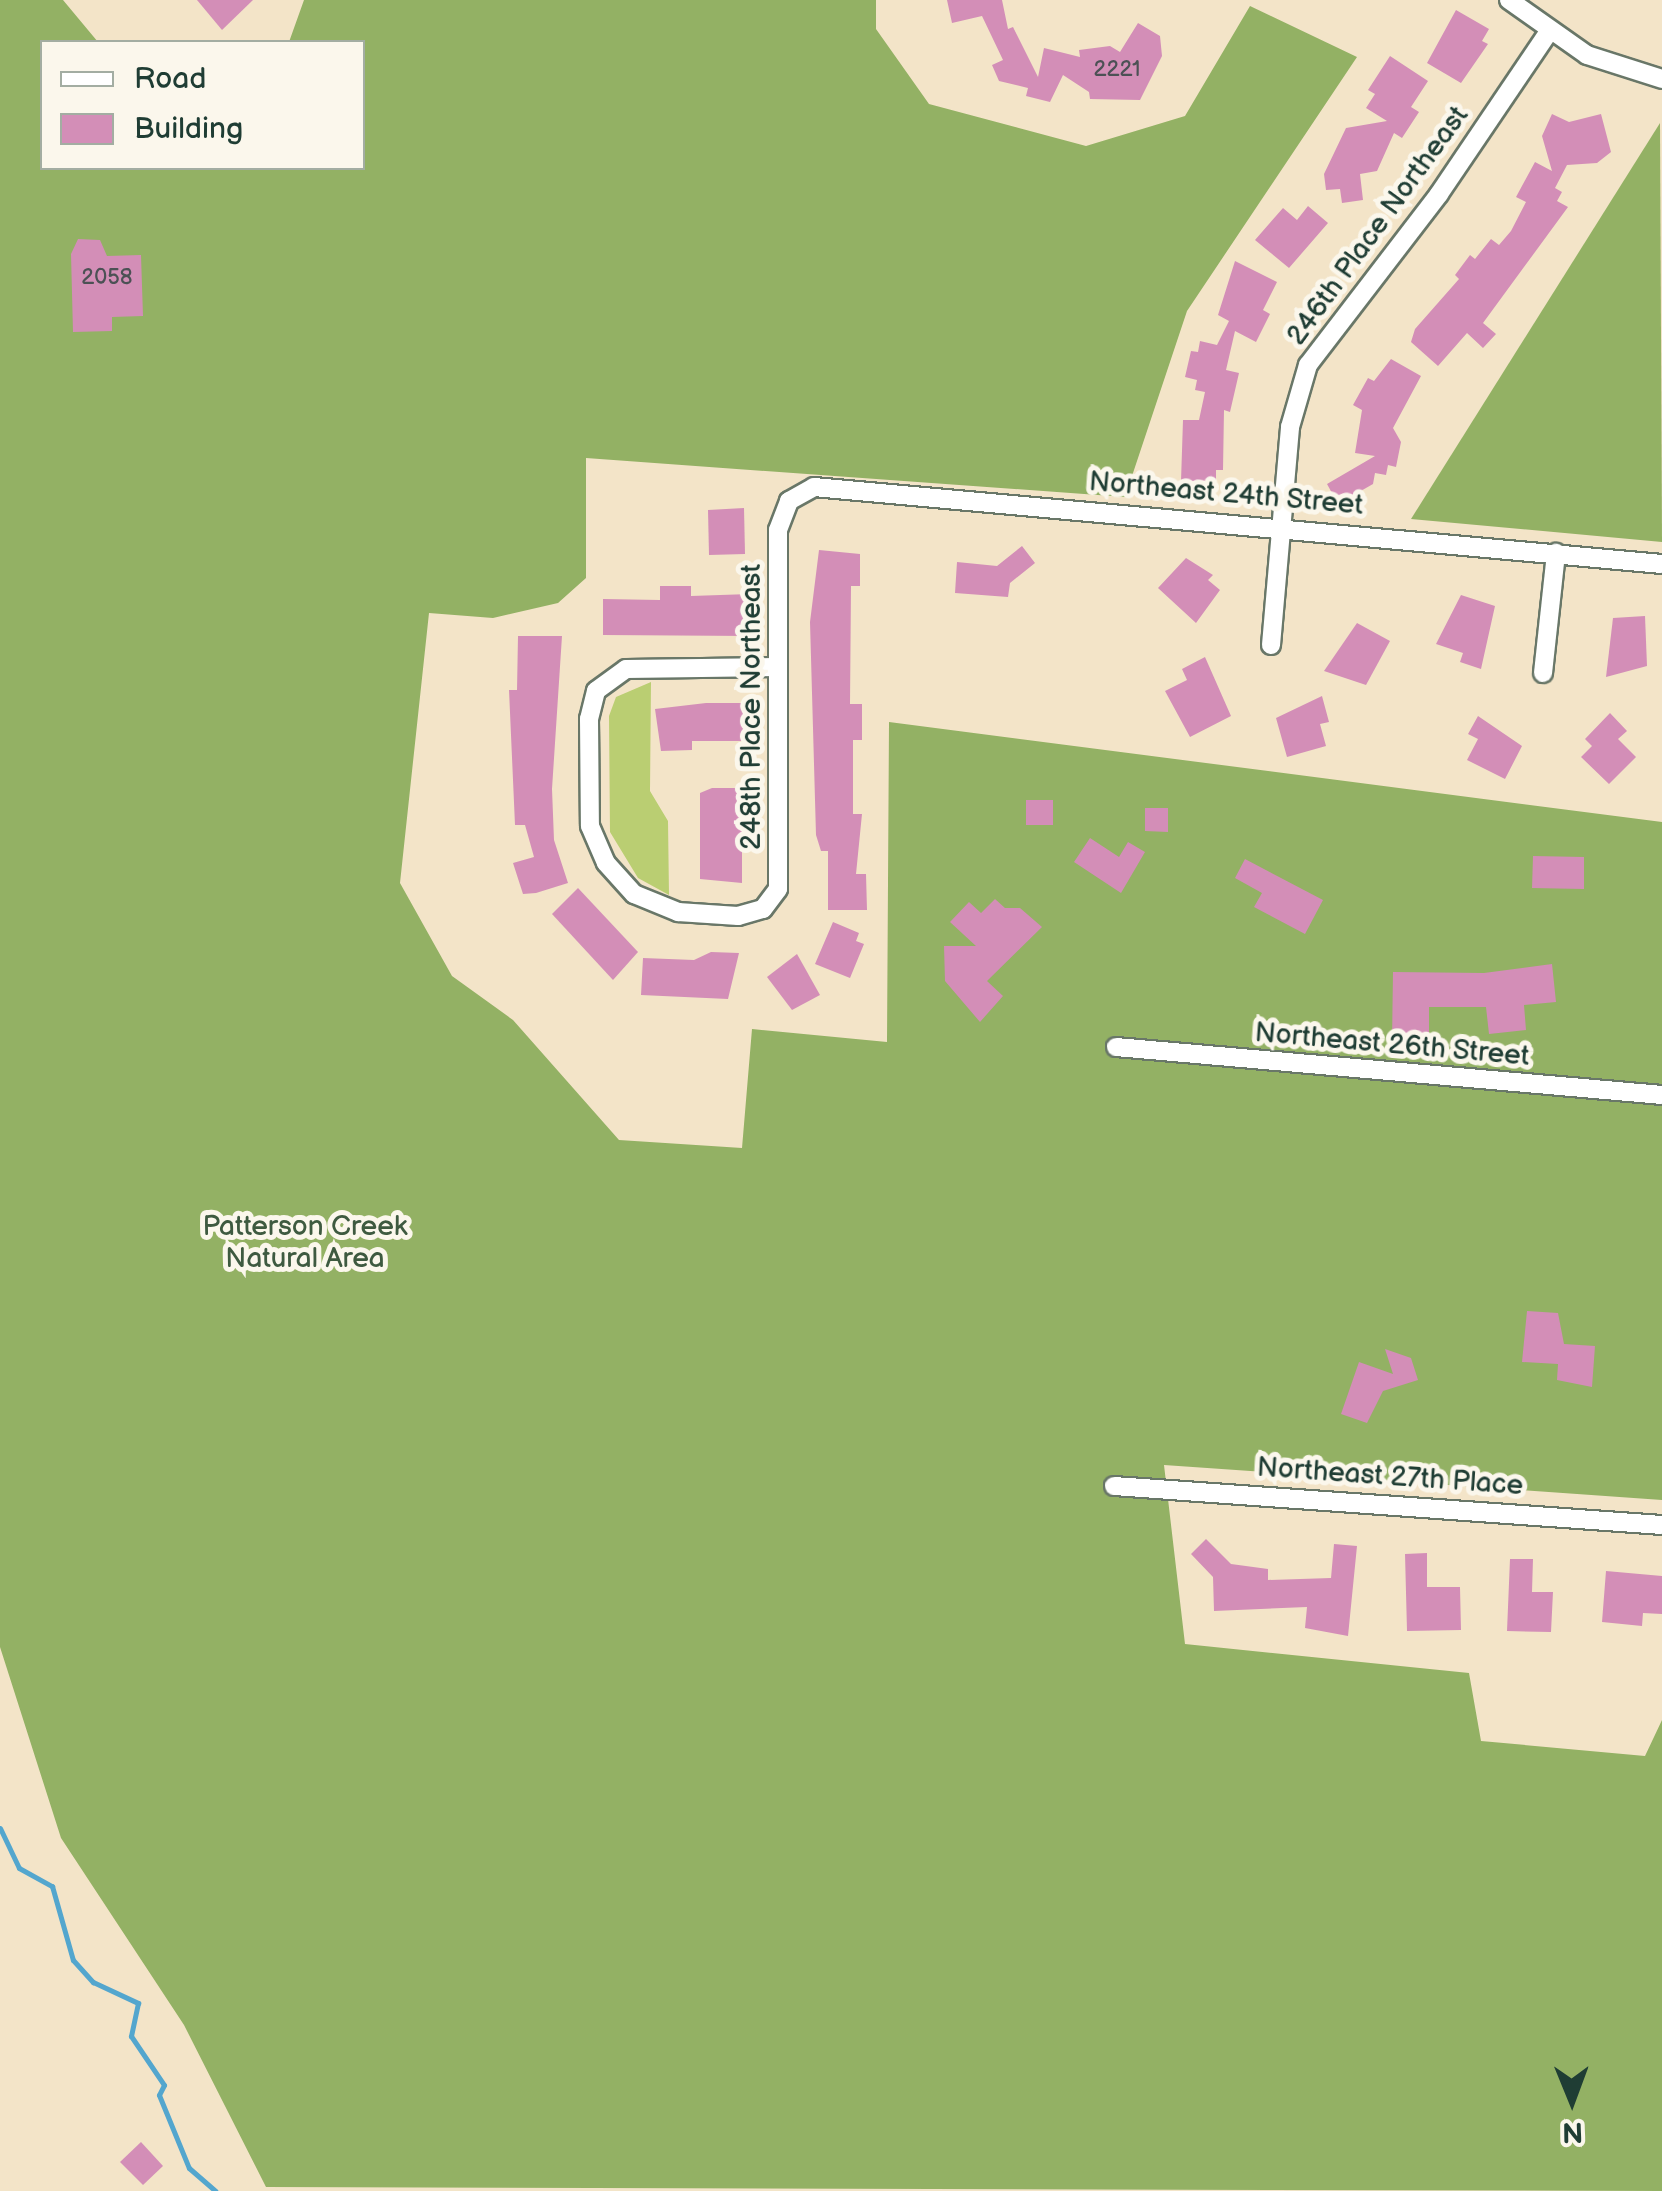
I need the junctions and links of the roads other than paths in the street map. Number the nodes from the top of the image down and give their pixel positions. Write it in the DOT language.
graph roads {
  1 [pos="1509,0"];
  2 [pos="1548,33"];
  3 [pos="1662,78"];
  4 [pos="788,501"];
  5 [pos="1281,526"];
  6 [pos="1556,553"];
  7 [pos="1662,564"];
  8 [pos="1271,645"];
  9 [pos="777,667"];
  10 [pos="1543,673"];
  11 [pos="1116,1047"];
  12 [pos="1662,1095"];
  13 [pos="1114,1486"];
  14 [pos="1662,1525"];
  1 -- 2 [label="street"];
  2 -- 3 [label="street"];
  2 -- 5 [label="street, 246th Place Northeast"];
  4 -- 5 [label="street, Northeast 24th Street"];
  4 -- 9 [label="street, 248th Place Northeast"];
  5 -- 6 [label="street, Northeast 24th Street"];
  5 -- 8 [label="street, 246th Place Northeast"];
  6 -- 7 [label="street, Northeast 24th Street"];
  6 -- 10 [label="street"];
  9 -- 9 [label="street, 248th Place Northeast"];
  11 -- 12 [label="street, Northeast 26th Street"];
  13 -- 14 [label="street, Northeast 27th Place"];
}
